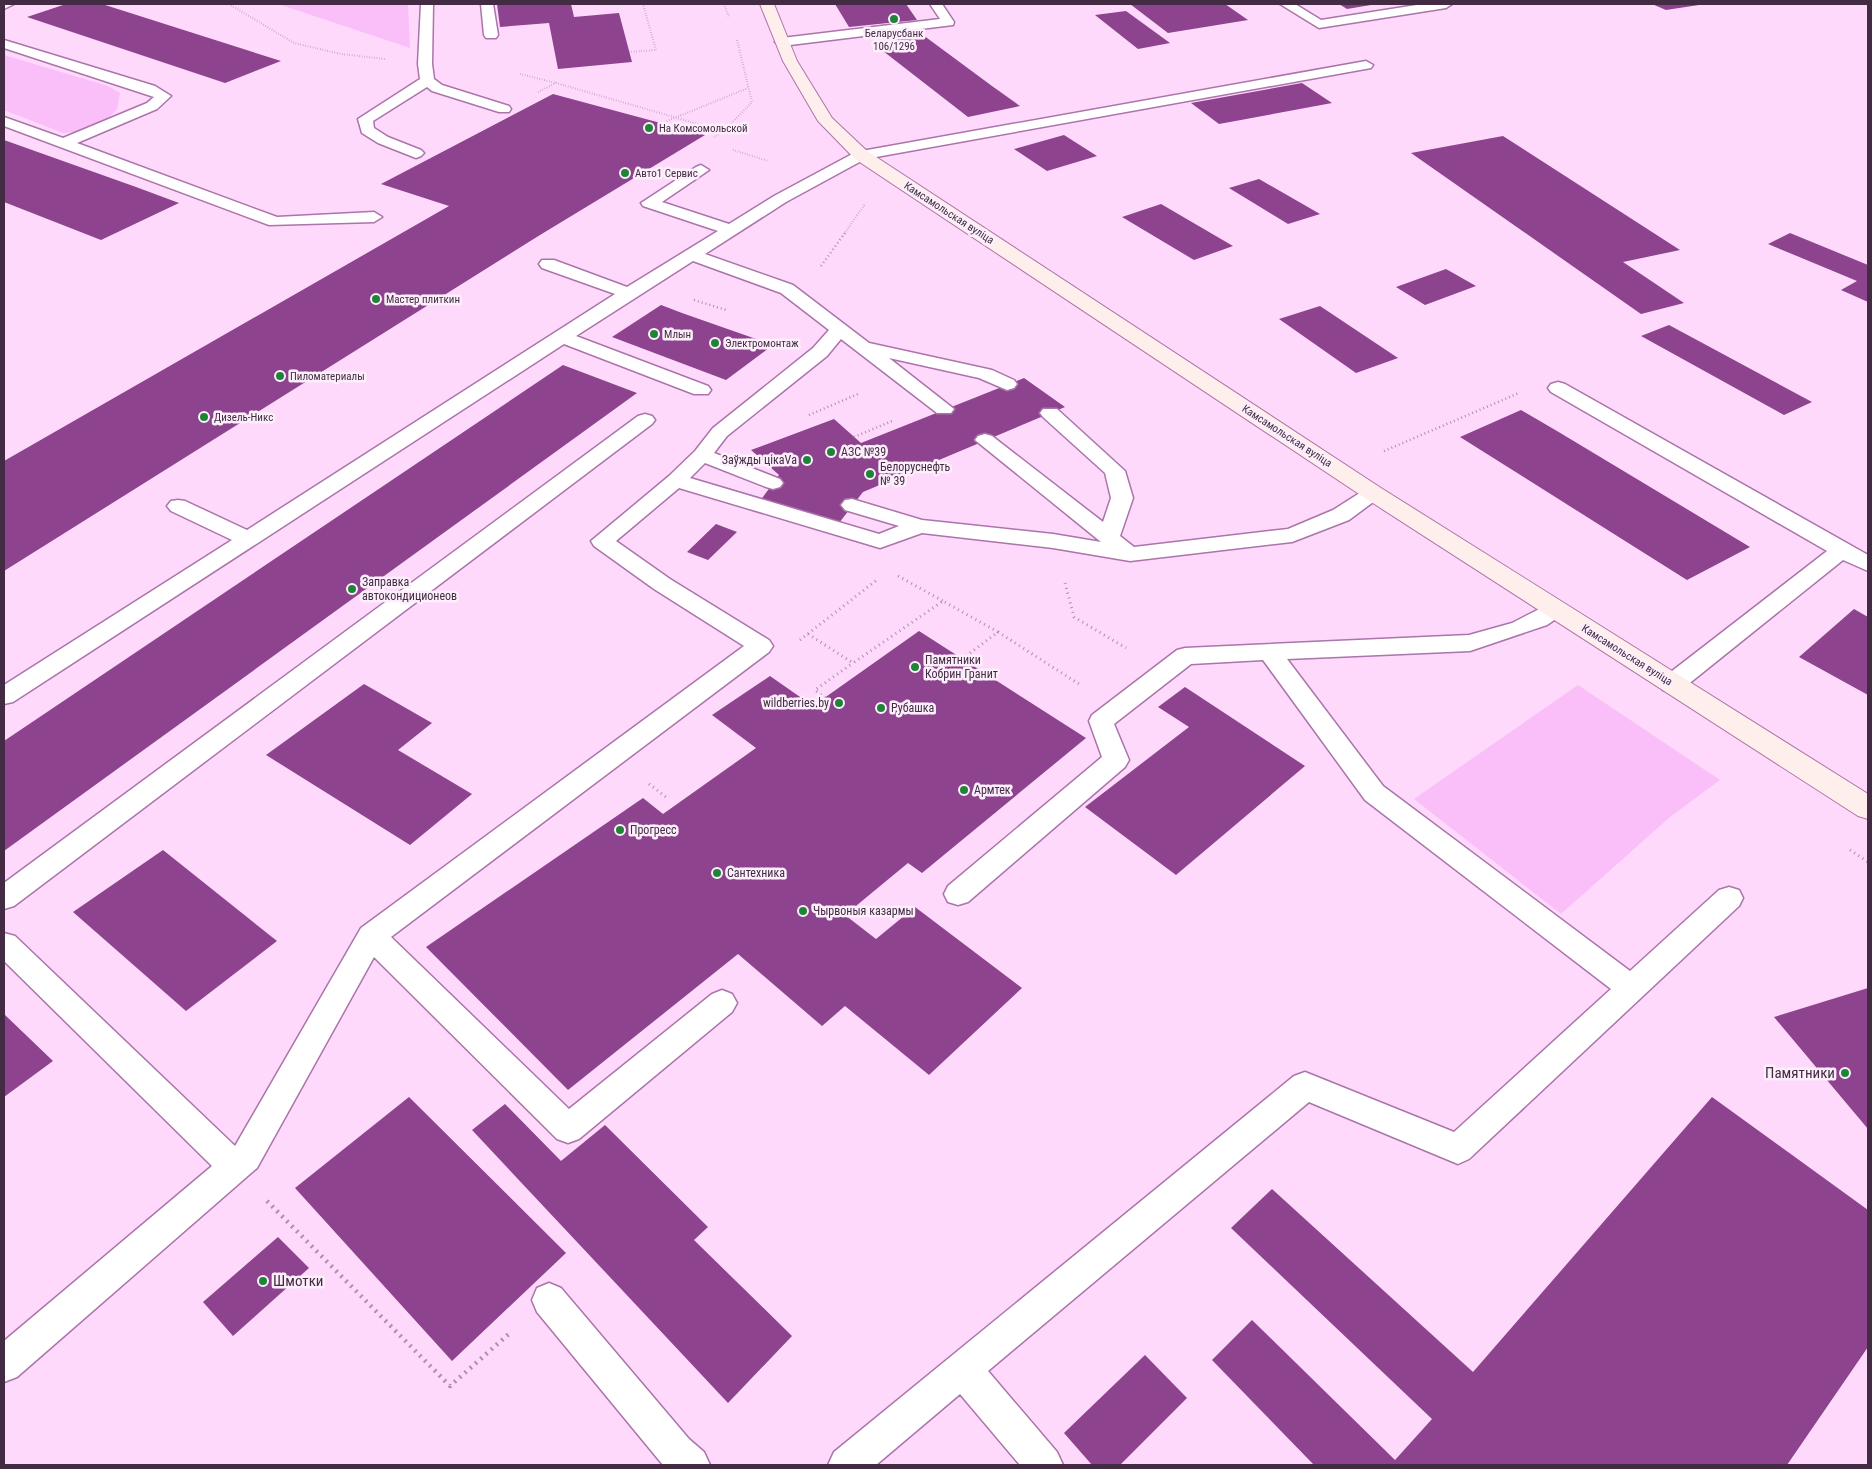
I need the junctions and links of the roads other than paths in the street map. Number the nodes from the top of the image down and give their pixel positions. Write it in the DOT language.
graph roads {
  1 [pos="8,4"];
  2 [pos="427,4"];
  3 [pos="487,4"];
  4 [pos="767,4"];
  5 [pos="936,4"];
  6 [pos="1286,4"];
  7 [pos="1446,4"];
  8 [pos="4,5"];
  9 [pos="491,35"];
  10 [pos="782,42"];
  11 [pos="4,44"];
  12 [pos="1366,65"];
  13 [pos="427,81"];
  14 [pos="504,109"];
  15 [pos="4,121"];
  16 [pos="64,143"];
  17 [pos="416,153"];
  18 [pos="861,155"];
  19 [pos="701,170"];
  20 [pos="374,217"];
  21 [pos="730,230"];
  22 [pos="691,255"];
  23 [pos="548,264"];
  24 [pos="628,292"];
  25 [pos="839,329"];
  26 [pos="562,337"];
  27 [pos="861,346"];
  28 [pos="1007,384"];
  29 [pos="1558,388"];
  30 [pos="701,390"];
  31 [pos="944,409"];
  32 [pos="1050,413"];
  33 [pos="645,420"];
  34 [pos="985,440"];
  35 [pos="702,455"];
  36 [pos="676,480"];
  37 [pos="773,483"];
  38 [pos="1373,493"];
  39 [pos="852,505"];
  40 [pos="178,506"];
  41 [pos="920,526"];
  42 [pos="1109,537"];
  43 [pos="248,539"];
  44 [pos="1842,550"];
  45 [pos="1130,554"];
  46 [pos="1868,564"];
  47 [pos="1555,609"];
  48 [pos="1269,652"];
  49 [pos="1672,684"];
  50 [pos="4,696"];
  51 [pos="1868,808"];
  52 [pos="958,894"];
  53 [pos="4,898"];
  54 [pos="1729,898"];
  55 [pos="371,936"];
  56 [pos="5,944"];
  57 [pos="1631,988"];
  58 [pos="722,1003"];
  59 [pos="234,1166"];
  60 [pos="549,1300"];
  61 [pos="4,1364"];
  62 [pos="962,1370"];
  63 [pos="691,1465"];
  64 [pos="847,1465"];
  65 [pos="1044,1465"];
  1 -- 8 [label="lane"];
  2 -- 13 [label="lane"];
  3 -- 9 [label="lane"];
  4 -- 10 [label="main road, Камсамольская вуліца"];
  5 -- 10 [label="lane"];
  6 -- 7 [label="lane"];
  10 -- 18 [label="main road, Камсамольская вуліца"];
  11 -- 16 [label="lane"];
  12 -- 18 [label="lane"];
  13 -- 14 [label="lane"];
  13 -- 17 [label="lane"];
  15 -- 16 [label="lane"];
  16 -- 20 [label="lane"];
  18 -- 21 [label="lane"];
  18 -- 38 [label="main road, Камсамольская вуліца"];
  19 -- 21 [label="lane"];
  21 -- 22 [label="lane"];
  22 -- 24 [label="lane"];
  22 -- 25 [label="lane"];
  23 -- 24 [label="lane"];
  24 -- 26 [label="lane"];
  25 -- 27 [label="lane"];
  25 -- 35 [label="lane"];
  26 -- 30 [label="lane"];
  26 -- 43 [label="lane"];
  27 -- 28 [label="lane"];
  27 -- 31 [label="lane"];
  29 -- 44 [label="lane"];
  32 -- 42 [label="lane"];
  33 -- 53 [label="lane"];
  34 -- 42 [label="lane"];
  35 -- 36 [label="lane"];
  35 -- 37 [label="lane"];
  36 -- 41 [label="lane"];
  36 -- 55 [label="lane"];
  38 -- 45 [label="lane"];
  38 -- 47 [label="main road, Камсамольская вуліца"];
  39 -- 41 [label="lane"];
  40 -- 43 [label="lane"];
  41 -- 45 [label="lane"];
  42 -- 45 [label="lane"];
  43 -- 50 [label="lane"];
  44 -- 46 [label="lane"];
  44 -- 49 [label="lane"];
  47 -- 48 [label="lane"];
  47 -- 49 [label="main road, Камсамольская вуліца"];
  48 -- 52 [label="lane"];
  48 -- 57 [label="lane"];
  49 -- 51 [label="main road, Камсамольская вуліца"];
  54 -- 57 [label="lane"];
  55 -- 58 [label="lane"];
  55 -- 59 [label="lane"];
  56 -- 59 [label="lane"];
  57 -- 62 [label="lane"];
  59 -- 61 [label="lane"];
  60 -- 63 [label="lane"];
  62 -- 64 [label="lane"];
  62 -- 65 [label="lane"];
}
